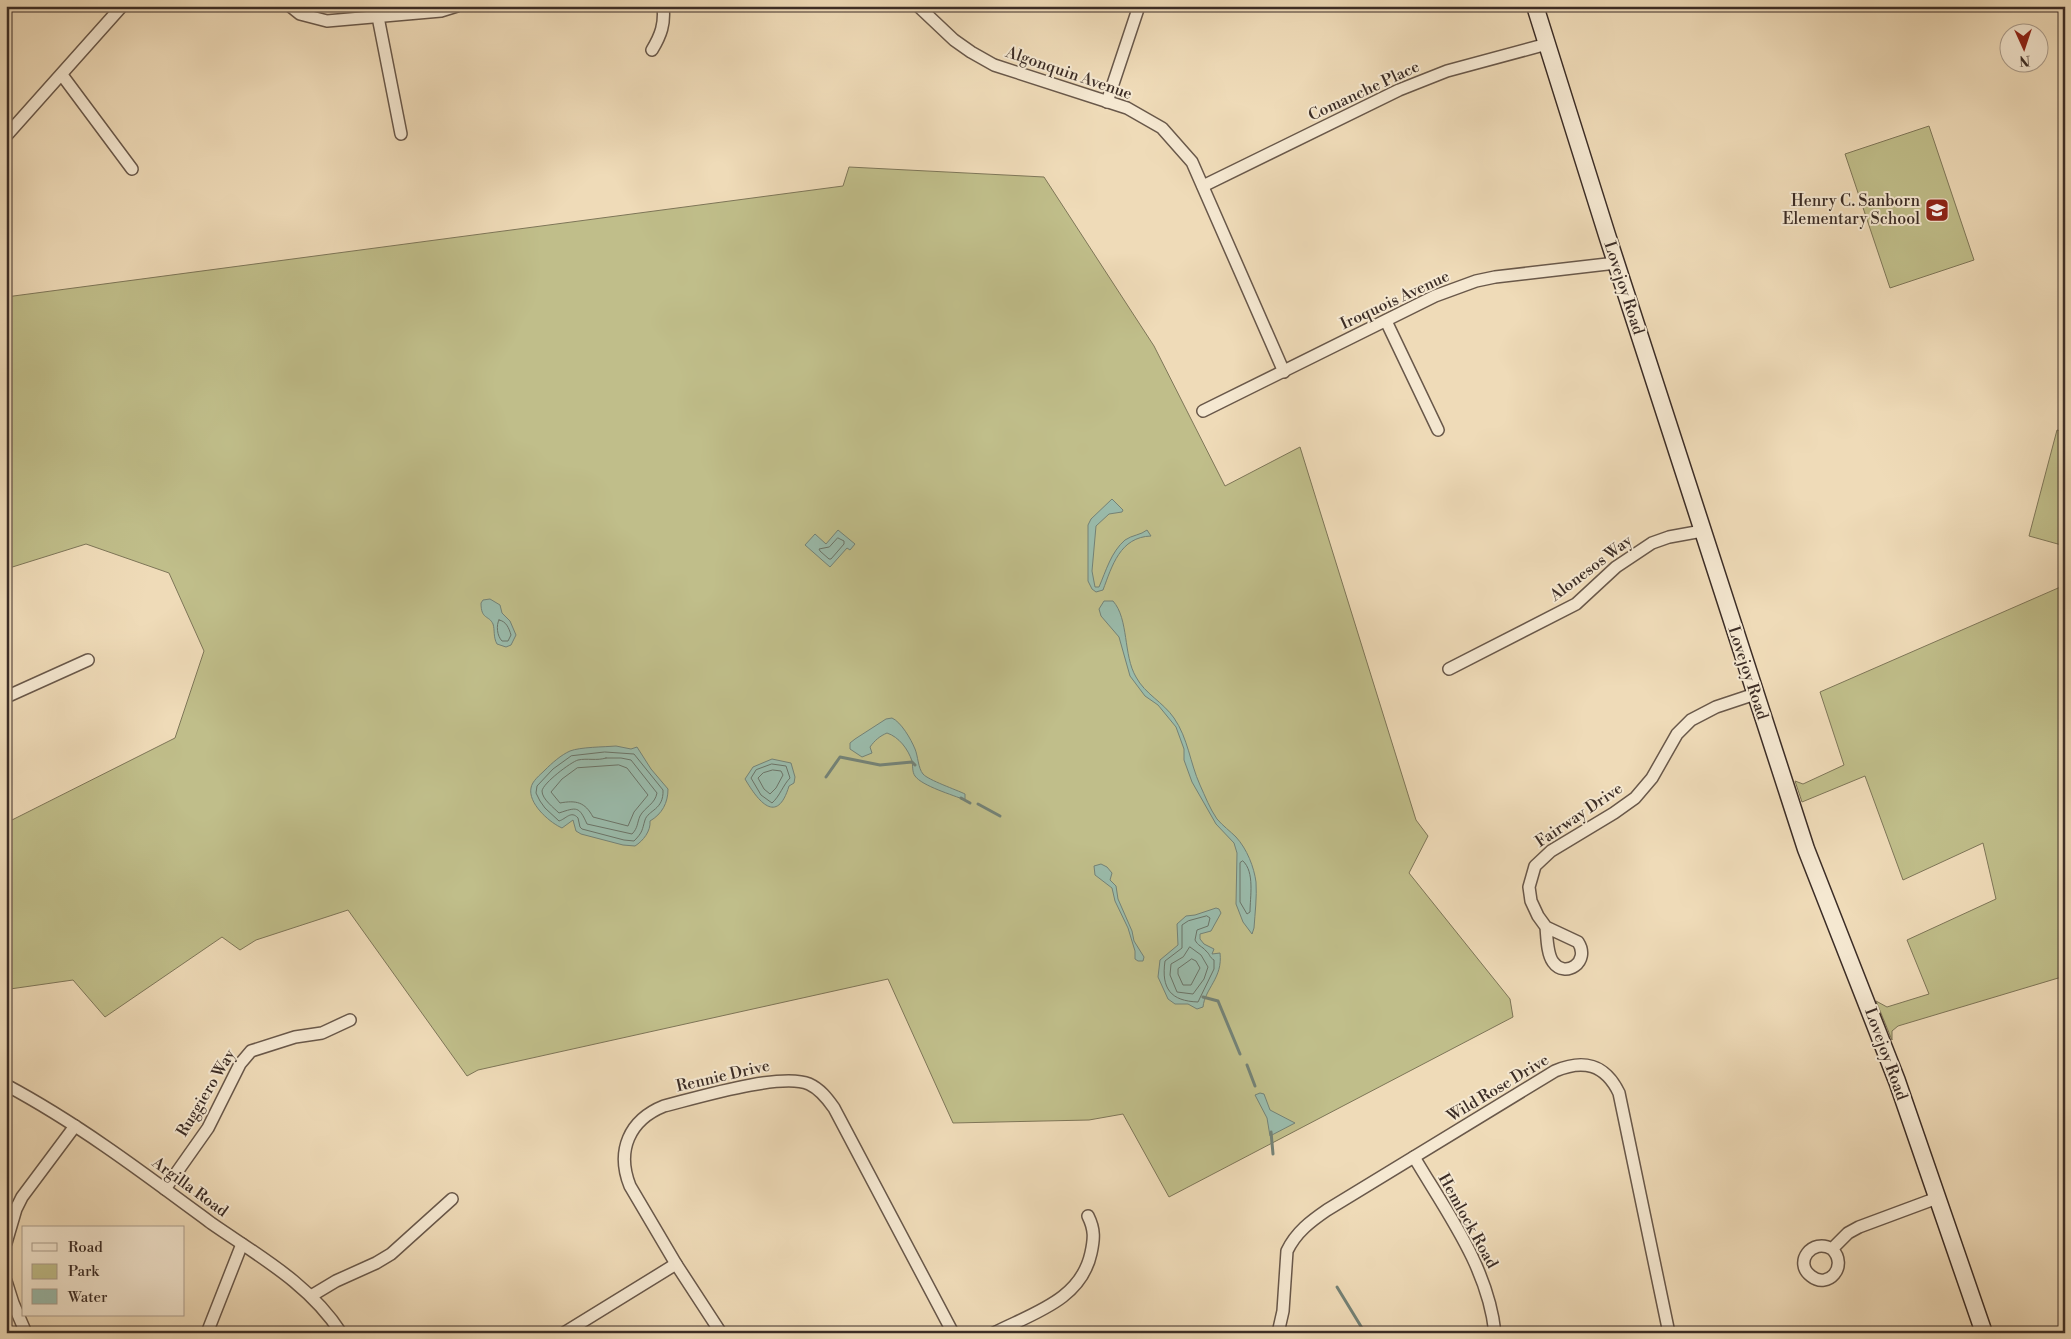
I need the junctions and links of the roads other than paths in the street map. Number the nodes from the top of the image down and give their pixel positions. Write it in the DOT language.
graph roads {
  1 [pos="122,6"];
  2 [pos="290,6"];
  3 [pos="457,6"];
  4 [pos="663,6"];
  5 [pos="918,6"];
  6 [pos="1139,6"];
  7 [pos="1535,6"];
  8 [pos="378,17"];
  9 [pos="1547,44"];
  10 [pos="652,50"];
  11 [pos="62,75"];
  12 [pos="1107,102"];
  13 [pos="401,134"];
  14 [pos="6,136"];
  15 [pos="132,169"];
  16 [pos="1203,186"];
  17 [pos="1616,263"];
  18 [pos="1386,321"];
  19 [pos="1284,372"];
  20 [pos="1202,412"];
  21 [pos="1438,430"];
  22 [pos="1702,531"];
  23 [pos="88,660"];
  24 [pos="1449,669"];
  25 [pos="1755,694"];
  26 [pos="6,697"];
  27 [pos="1546,927"];
  28 [pos="350,1020"];
  29 [pos="6,1085"];
  30 [pos="76,1126"];
  31 [pos="1414,1158"];
  32 [pos="165,1189"];
  33 [pos="1937,1198"];
  34 [pos="452,1199"];
  35 [pos="1088,1216"];
  36 [pos="6,1243"];
  37 [pos="242,1244"];
  38 [pos="1832,1249"];
  39 [pos="676,1264"];
  40 [pos="6,1281"];
  41 [pos="311,1296"];
  42 [pos="26,1333"];
  43 [pos="207,1333"];
  44 [pos="341,1333"];
  45 [pos="564,1333"];
  46 [pos="721,1333"];
  47 [pos="953,1333"];
  48 [pos="994,1333"];
  49 [pos="1278,1333"];
  50 [pos="1495,1333"];
  51 [pos="1668,1333"];
  52 [pos="1984,1333"];
  1 -- 11 [label="street"];
  2 -- 8 [label="street"];
  3 -- 8 [label="street"];
  4 -- 10 [label="street"];
  5 -- 12 [label="street, Algonquin Avenue"];
  6 -- 12 [label="street"];
  7 -- 9 [label="main road, Lovejoy Road"];
  8 -- 13 [label="street"];
  9 -- 16 [label="street, Comanche Place"];
  9 -- 17 [label="main road, Lovejoy Road"];
  11 -- 14 [label="street"];
  11 -- 15 [label="street"];
  12 -- 16 [label="street, Algonquin Avenue"];
  16 -- 19 [label="street, Algonquin Avenue"];
  17 -- 18 [label="street, Iroquois Avenue"];
  17 -- 22 [label="main road, Lovejoy Road"];
  18 -- 19 [label="street, Iroquois Avenue"];
  18 -- 21 [label="street"];
  19 -- 20 [label="street, Iroquois Avenue"];
  22 -- 24 [label="street, Alonesos Way"];
  22 -- 25 [label="main road, Lovejoy Road"];
  23 -- 26 [label="street"];
  25 -- 27 [label="street, Fairway Drive"];
  25 -- 33 [label="main road, Lovejoy Road"];
  28 -- 32 [label="street, Ruggiero Way"];
  29 -- 30 [label="street, Argilla Road"];
  30 -- 32 [label="street, Argilla Road"];
  30 -- 36 [label="street"];
  31 -- 49 [label="street, Wild Rose Drive"];
  31 -- 50 [label="street, Hemlock Road"];
  31 -- 51 [label="street, Wild Rose Drive"];
  32 -- 37 [label="street, Argilla Road"];
  33 -- 38 [label="street"];
  33 -- 52 [label="main road, Lovejoy Road"];
  34 -- 41 [label="street"];
  35 -- 48 [label="street"];
  37 -- 41 [label="street, Argilla Road"];
  37 -- 43 [label="street"];
  39 -- 45 [label="street"];
  39 -- 46 [label="street, Rennie Drive"];
  39 -- 47 [label="street, Rennie Drive"];
  40 -- 42 [label="street"];
  41 -- 44 [label="street, Argilla Road"];
}
